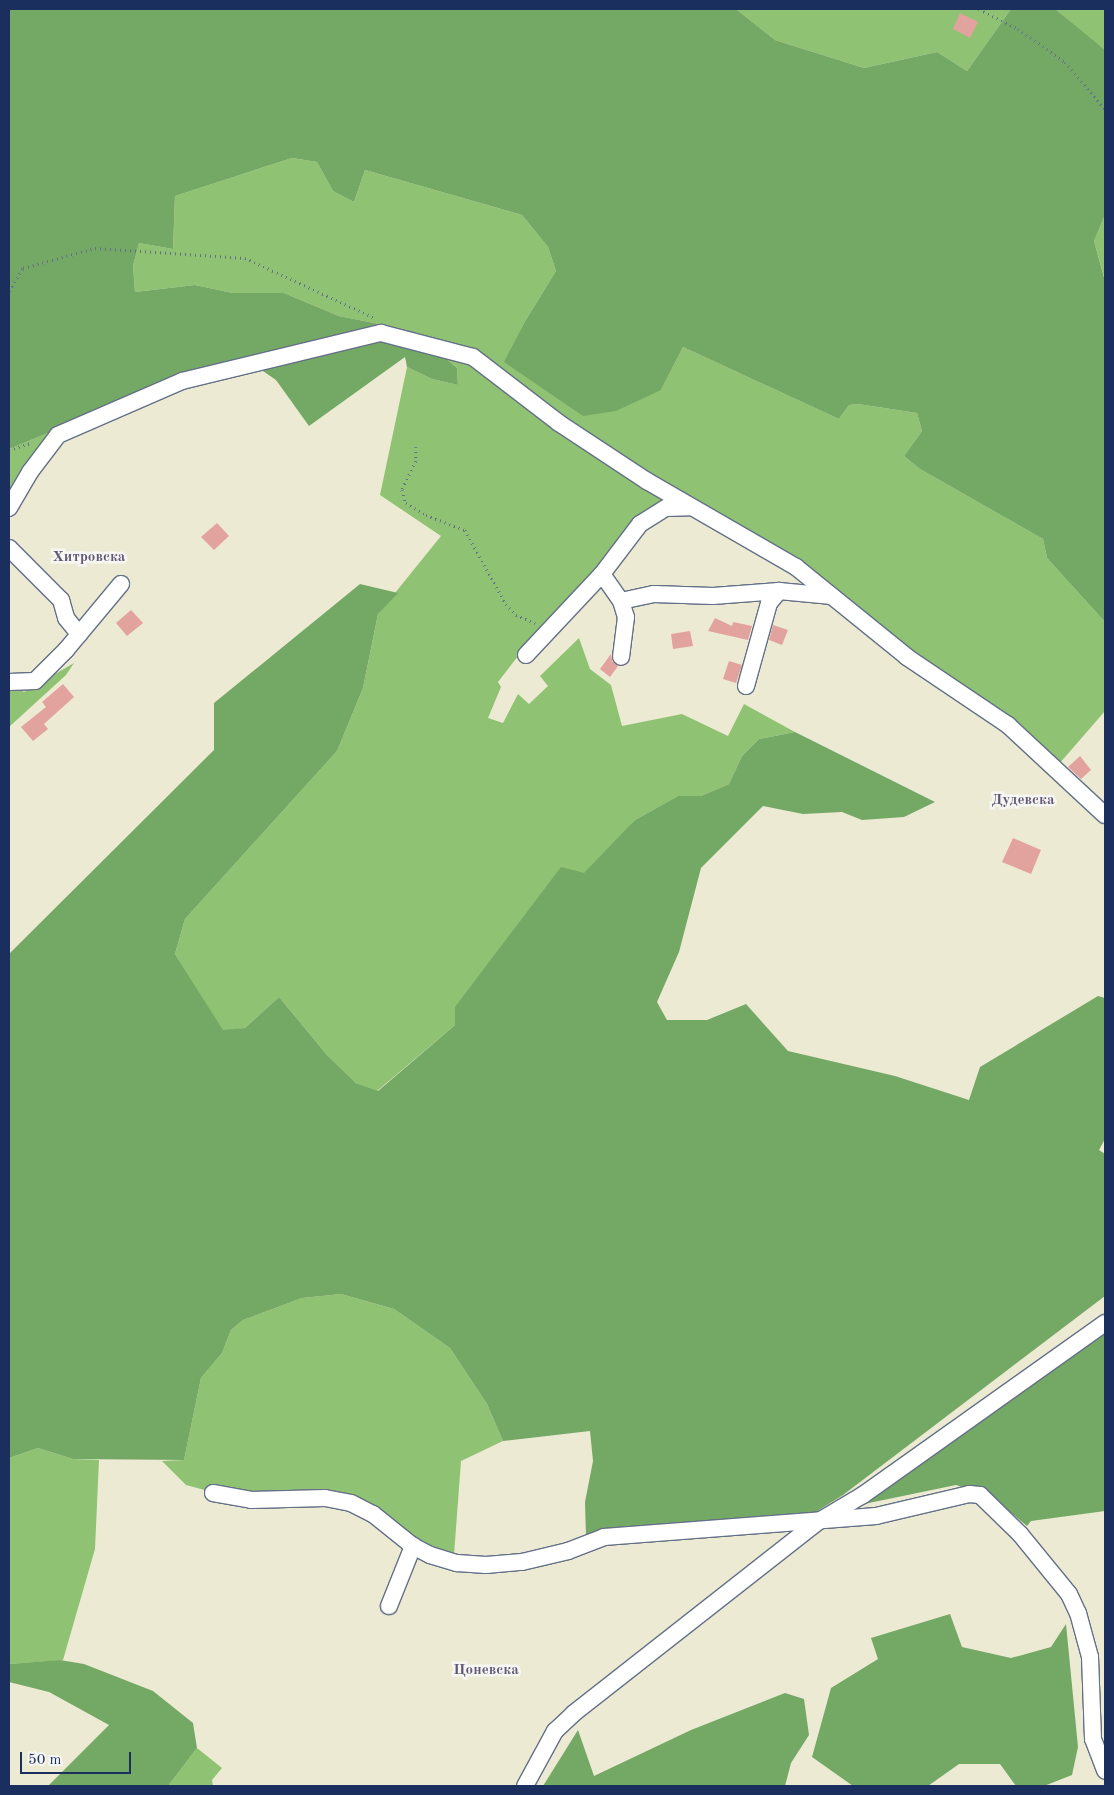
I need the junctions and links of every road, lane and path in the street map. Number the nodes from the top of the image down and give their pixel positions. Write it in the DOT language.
graph roads {
  1 [pos="979,9"];
  2 [pos="1105,109"];
  3 [pos="9,292"];
  4 [pos="377,319"];
  5 [pos="416,447"];
  6 [pos="690,507"];
  7 [pos="9,508"];
  8 [pos="9,548"];
  9 [pos="602,574"];
  10 [pos="121,584"];
  11 [pos="779,591"];
  12 [pos="832,596"];
  13 [pos="621,602"];
  14 [pos="563,616"];
  15 [pos="80,634"];
  16 [pos="526,655"];
  17 [pos="621,657"];
  18 [pos="9,682"];
  19 [pos="746,686"];
  20 [pos="1105,815"];
  21 [pos="1105,1323"];
  22 [pos="213,1493"];
  23 [pos="819,1521"];
  24 [pos="413,1546"];
  25 [pos="389,1606"];
  26 [pos="1105,1771"];
  27 [pos="525,1786"];
  1 -- 2 [label="path"];
  3 -- 4 [label="path"];
  5 -- 14 [label="path"];
  6 -- 7 [label="street"];
  6 -- 9 [label="street"];
  6 -- 12 [label="street"];
  8 -- 15 [label="street"];
  9 -- 13 [label="street"];
  9 -- 14 [label="street"];
  10 -- 15 [label="street"];
  11 -- 12 [label="street"];
  11 -- 13 [label="street"];
  11 -- 19 [label="street"];
  12 -- 20 [label="street"];
  13 -- 17 [label="street"];
  14 -- 16 [label="street"];
  15 -- 18 [label="street"];
  21 -- 23 [label="street"];
  22 -- 24 [label="street"];
  23 -- 24 [label="street"];
  23 -- 26 [label="street"];
  23 -- 27 [label="street"];
  24 -- 25 [label="street"];
}
